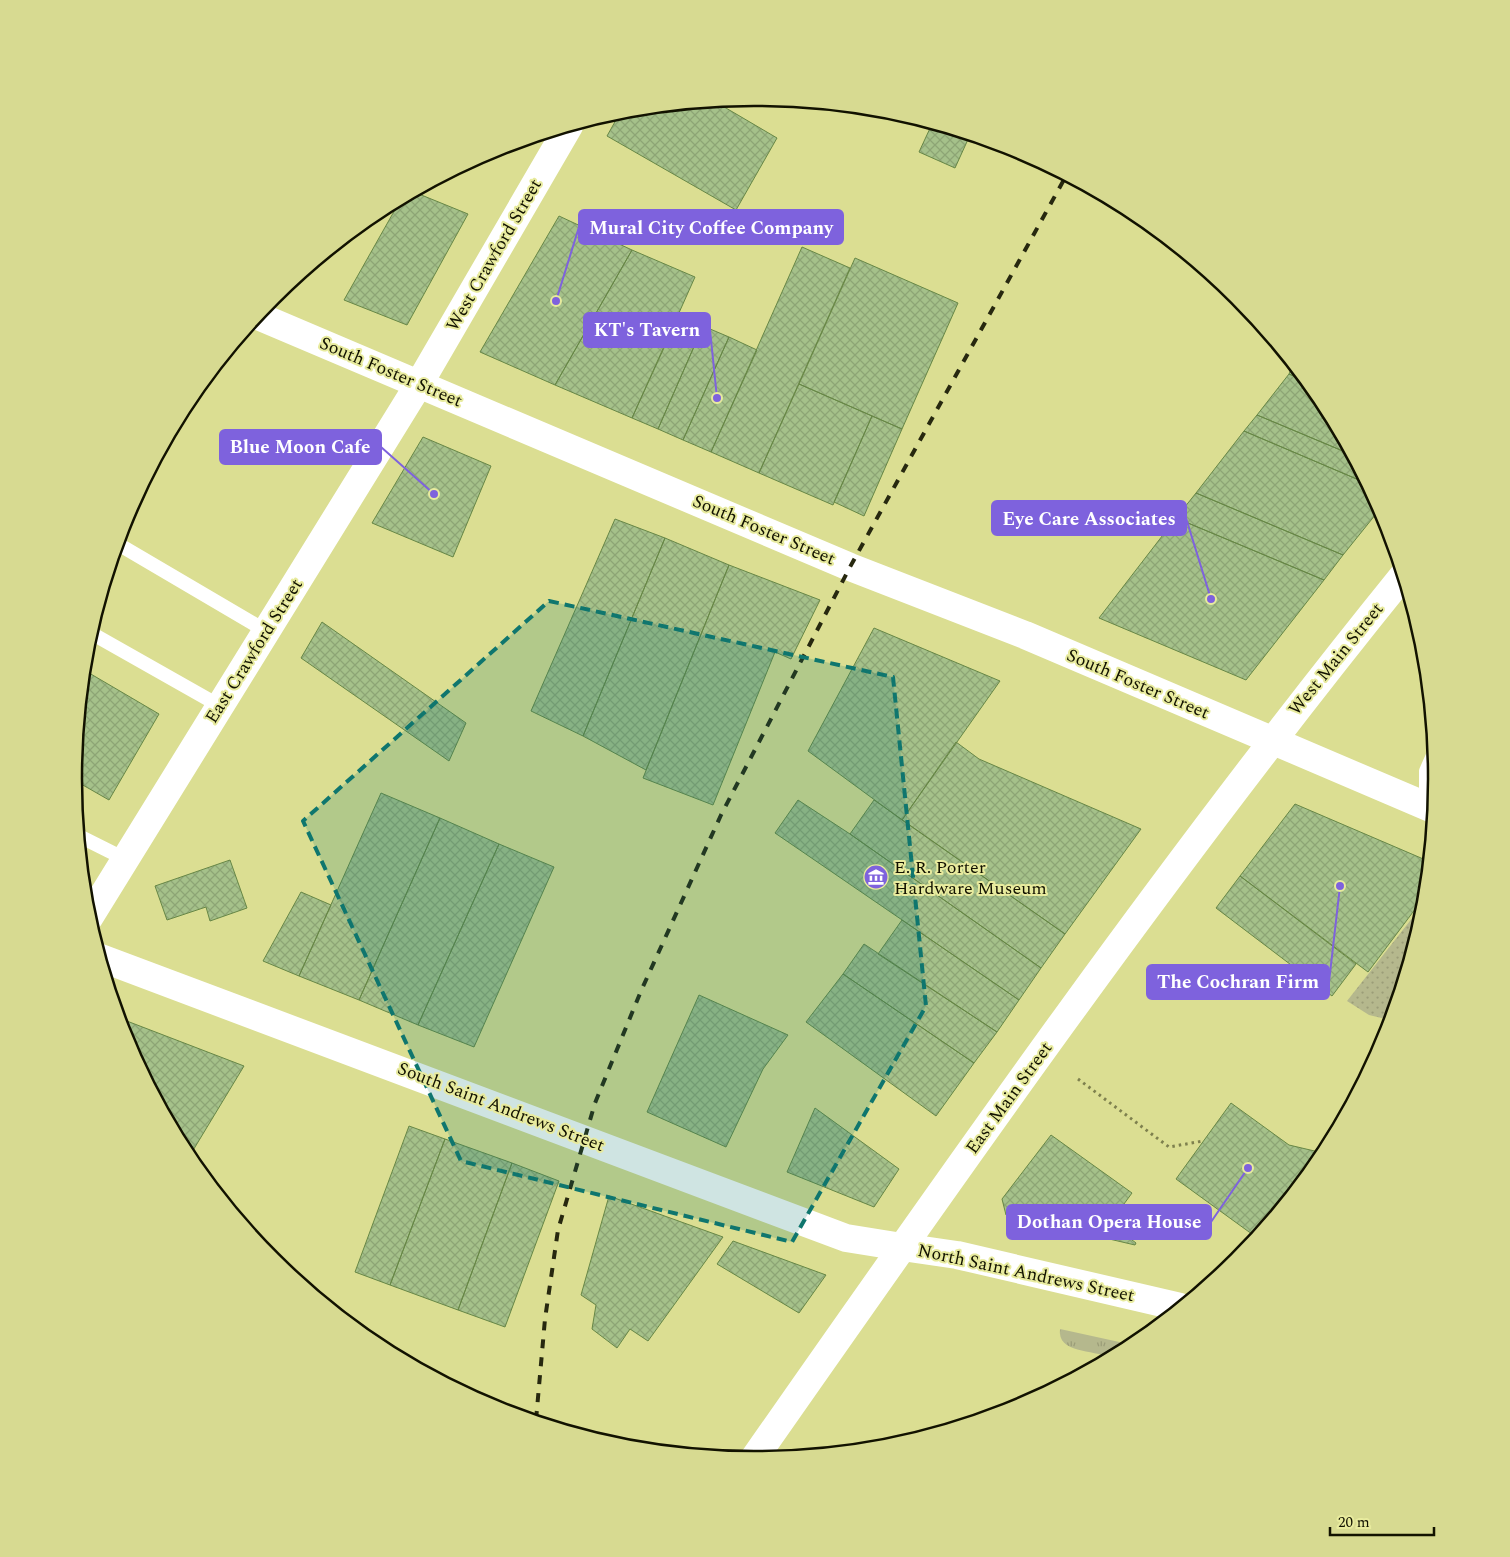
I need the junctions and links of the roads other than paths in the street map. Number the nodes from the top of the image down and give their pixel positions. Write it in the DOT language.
graph roads {
  1 [pos="564,134"];
  2 [pos="264,319"];
  3 [pos="419,384"];
  4 [pos="124,547"];
  5 [pos="1398,582"];
  6 [pos="266,631"];
  7 [pos="97,638"];
  8 [pos="220,706"];
  9 [pos="1271,742"];
  10 [pos="1428,768"];
  11 [pos="1428,786"];
  12 [pos="1427,807"];
  13 [pos="86,839"];
  14 [pos="125,859"];
  15 [pos="95,909"];
  16 [pos="107,960"];
  17 [pos="902,1246"];
  18 [pos="1172,1305"];
  19 [pos="759,1451"];
  1 -- 3 [label="street, West Crawford Street"];
  2 -- 3 [label="street, South Foster Street"];
  3 -- 6 [label="street, East Crawford Street"];
  3 -- 9 [label="street, South Foster Street"];
  4 -- 6 [label="lane"];
  5 -- 9 [label="street, West Main Street"];
  6 -- 8 [label="street, East Crawford Street"];
  7 -- 8 [label="lane"];
  8 -- 14 [label="street, East Crawford Street"];
  9 -- 12 [label="street, South Foster Street"];
  9 -- 17 [label="street, East Main Street"];
  10 -- 11 [label="lane"];
  13 -- 14 [label="lane"];
  14 -- 15 [label="street, East Crawford Street"];
  16 -- 17 [label="street, South Saint Andrews Street"];
  17 -- 18 [label="street, North Saint Andrews Street"];
  17 -- 19 [label="street, East Main Street"];
}
